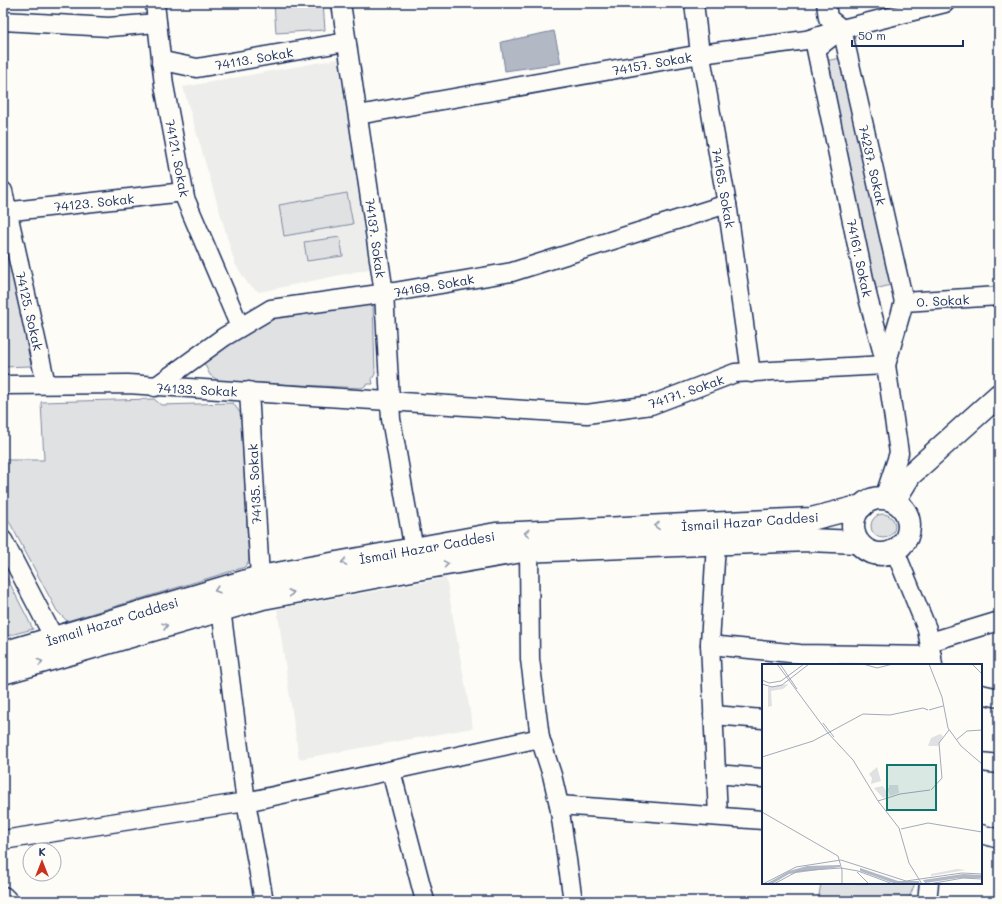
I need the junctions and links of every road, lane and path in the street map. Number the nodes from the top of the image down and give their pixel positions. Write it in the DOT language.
graph roads {
  1 [pos="155,3"];
  2 [pos="341,3"];
  3 [pos="694,3"];
  4 [pos="826,3"];
  5 [pos="894,3"];
  6 [pos="945,3"];
  7 [pos="3,21"];
  8 [pos="157,24"];
  9 [pos="842,29"];
  10 [pos="346,42"];
  11 [pos="701,54"];
  12 [pos="161,63"];
  13 [pos="358,115"];
  14 [pos="3,192"];
  15 [pos="184,192"];
  16 [pos="727,204"];
  17 [pos="5,212"];
  18 [pos="384,293"];
  19 [pos="999,296"];
  20 [pos="904,302"];
  21 [pos="240,327"];
  22 [pos="886,365"];
  23 [pos="751,373"];
  24 [pos="46,384"];
  25 [pos="3,385"];
  26 [pos="155,387"];
  27 [pos="249,391"];
  28 [pos="999,395"];
  29 [pos="390,402"];
  30 [pos="889,499"];
  31 [pos="862,506"];
  32 [pos="3,540"];
  33 [pos="857,542"];
  34 [pos="716,544"];
  35 [pos="529,551"];
  36 [pos="895,551"];
  37 [pos="415,560"];
  38 [pos="260,577"];
  39 [pos="221,609"];
  40 [pos="999,621"];
  41 [pos="54,638"];
  42 [pos="710,645"];
  43 [pos="3,653"];
  44 [pos="931,654"];
  45 [pos="3,673"];
  46 [pos="982,694"];
  47 [pos="999,698"];
  48 [pos="713,715"];
  49 [pos="762,719"];
  50 [pos="540,738"];
  51 [pos="982,762"];
  52 [pos="999,764"];
  53 [pos="391,771"];
  54 [pos="716,774"];
  55 [pos="762,778"];
  56 [pos="246,802"];
  57 [pos="559,805"];
  58 [pos="718,816"];
  59 [pos="762,820"];
  60 [pos="982,834"];
  61 [pos="999,839"];
  62 [pos="3,840"];
  63 [pos="929,884"];
  64 [pos="3,898"];
  65 [pos="6,901"];
  66 [pos="264,901"];
  67 [pos="425,901"];
  68 [pos="573,901"];
  69 [pos="927,901"];
  1 -- 8 [label="street, 74121. Sokak"];
  2 -- 10 [label="street, 74137. Sokak"];
  3 -- 11 [label="street, 74165. Sokak"];
  4 -- 9 [label="street"];
  5 -- 9 [label="street"];
  6 -- 9 [label="street, 74157. Sokak"];
  7 -- 8 [label="street"];
  8 -- 12 [label="street, 74121. Sokak"];
  9 -- 11 [label="street, 74157. Sokak"];
  9 -- 20 [label="street, 74237. Sokak"];
  9 -- 22 [label="street, 74161. Sokak"];
  10 -- 12 [label="street, 74113. Sokak"];
  10 -- 13 [label="street, 74137. Sokak"];
  11 -- 13 [label="street, 74157. Sokak"];
  11 -- 16 [label="street, 74165. Sokak"];
  12 -- 15 [label="street, 74121. Sokak"];
  13 -- 18 [label="street, 74137. Sokak"];
  14 -- 17 [label="street, 74125. Sokak"];
  15 -- 17 [label="street, 74123. Sokak"];
  15 -- 21 [label="street, 74121. Sokak"];
  16 -- 18 [label="street, 74169. Sokak"];
  16 -- 23 [label="street, 74165. Sokak"];
  17 -- 24 [label="street, 74125. Sokak"];
  18 -- 21 [label="street, 74169. Sokak"];
  18 -- 29 [label="street, 74137. Sokak"];
  19 -- 20 [label="street, 0. Sokak"];
  20 -- 22 [label="street, 0. Sokak"];
  21 -- 26 [label="street, 74169. Sokak"];
  22 -- 23 [label="street, 74171. Sokak"];
  22 -- 30 [label="street, 74161. Sokak"];
  23 -- 29 [label="street, 74171. Sokak"];
  24 -- 25 [label="street, 74133. Sokak"];
  24 -- 26 [label="street, 74133. Sokak"];
  26 -- 27 [label="street, 74133. Sokak"];
  27 -- 29 [label="street, 74133. Sokak"];
  27 -- 38 [label="street, 74135. Sokak"];
  28 -- 30 [label="main road"];
  29 -- 37 [label="street, 74137. Sokak"];
  30 -- 31 [label="main road"];
  30 -- 36 [label="main road"];
  31 -- 33 [label="main road"];
  31 -- 37 [label="main road, İsmail Hazar Caddesi, one-way"];
  32 -- 41 [label="street"];
  33 -- 34 [label="main road, İsmail Hazar Caddesi"];
  33 -- 36 [label="main road"];
  34 -- 35 [label="main road, İsmail Hazar Caddesi"];
  34 -- 42 [label="street"];
  37 -- 35 [label="main road, İsmail Hazar Caddesi, one-way"];
  35 -- 50 [label="street"];
  36 -- 44 [label="street"];
  37 -- 38 [label="main road, İsmail Hazar Caddesi, one-way"];
  39 -- 37 [label="main road, İsmail Hazar Caddesi, one-way"];
  38 -- 41 [label="main road, İsmail Hazar Caddesi, one-way"];
  45 -- 39 [label="main road, İsmail Hazar Caddesi, one-way"];
  39 -- 56 [label="street"];
  40 -- 44 [label="street"];
  41 -- 43 [label="main road, İsmail Hazar Caddesi"];
  42 -- 44 [label="street"];
  42 -- 48 [label="street"];
  46 -- 47 [label="street"];
  48 -- 49 [label="street"];
  48 -- 54 [label="street"];
  50 -- 53 [label="street"];
  50 -- 57 [label="street"];
  51 -- 52 [label="street"];
  53 -- 56 [label="street"];
  53 -- 67 [label="street"];
  54 -- 55 [label="street"];
  54 -- 58 [label="street"];
  56 -- 62 [label="street"];
  56 -- 66 [label="street"];
  57 -- 58 [label="street"];
  57 -- 68 [label="street"];
  58 -- 59 [label="street"];
  60 -- 61 [label="street"];
  63 -- 69 [label="street"];
  64 -- 65 [label="main road"];
}
